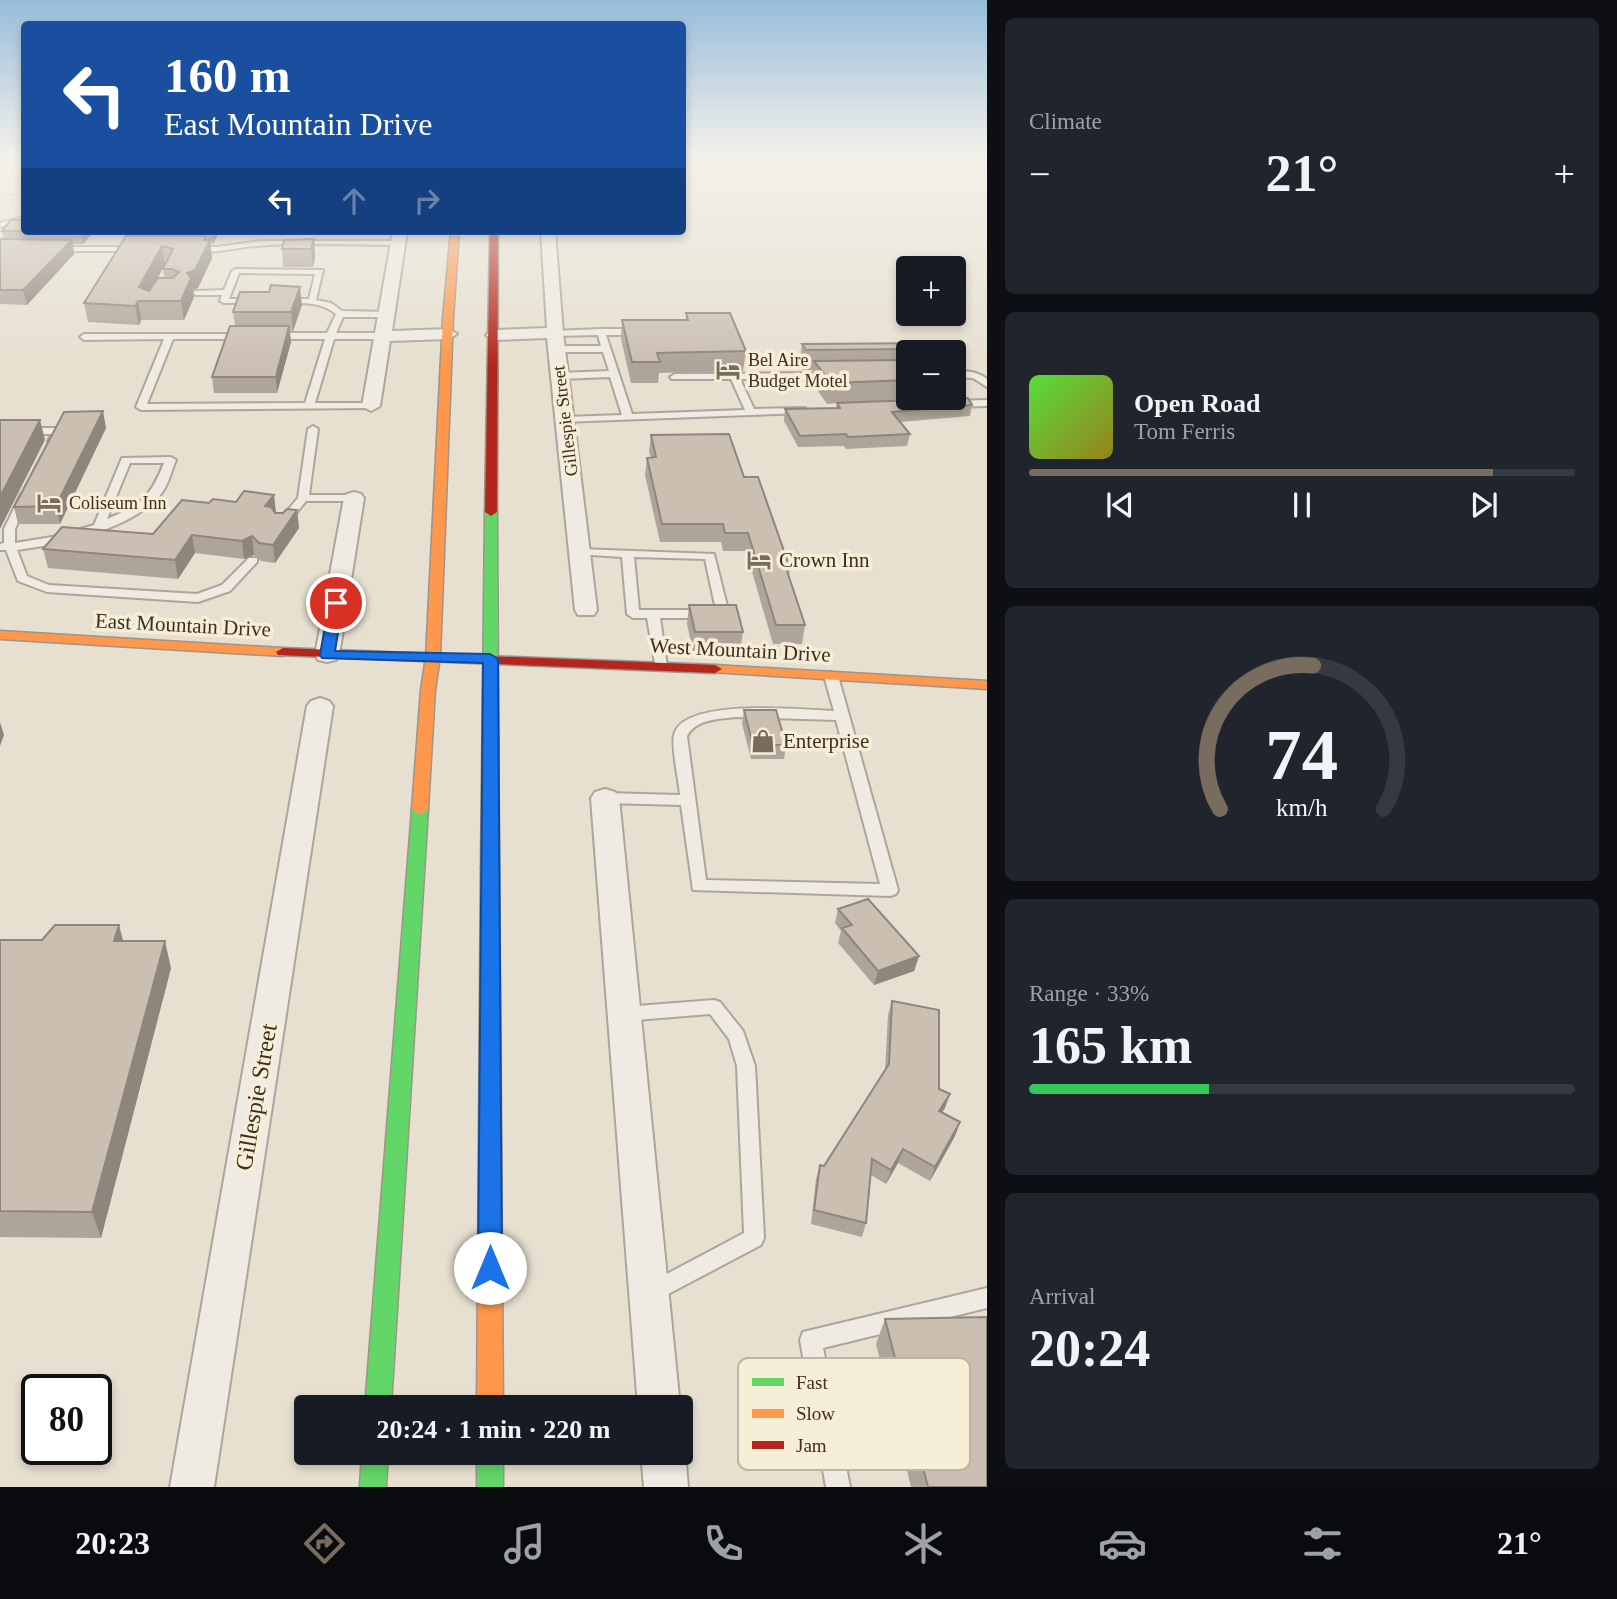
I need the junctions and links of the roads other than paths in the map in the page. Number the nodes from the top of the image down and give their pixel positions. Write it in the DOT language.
graph roads {
  1 [pos="259,235"];
  2 [pos="455,235"];
  3 [pos="494,235"];
  4 [pos="548,235"];
  5 [pos="399,237"];
  6 [pos="128,240"];
  7 [pos="262,243"];
  8 [pos="41,249"];
  9 [pos="122,249"];
  10 [pos="144,249"];
  11 [pos="180,249"];
  12 [pos="228,292"];
  13 [pos="196,293"];
  14 [pos="316,302"];
  15 [pos="303,307"];
  16 [pos="340,314"];
  17 [pos="387,314"];
  18 [pos="601,332"];
  19 [pos="650,332"];
  20 [pos="449,334"];
  21 [pos="494,335"];
  22 [pos="330,336"];
  23 [pos="384,336"];
  24 [pos="467,336"];
  25 [pos="83,337"];
  26 [pos="169,337"];
  27 [pos="556,341"];
  28 [pos="606,349"];
  29 [pos="614,374"];
  30 [pos="966,374"];
  31 [pos="560,376"];
  32 [pos="734,376"];
  33 [pos="841,376"];
  34 [pos="675,377"];
  35 [pos="987,384"];
  36 [pos="987,403"];
  37 [pos="966,404"];
  38 [pos="309,406"];
  39 [pos="371,406"];
  40 [pos="820,410"];
  41 [pos="751,413"];
  42 [pos="628,418"];
  43 [pos="565,420"];
  44 [pos="313,429"];
  45 [pos="0,431"];
  46 [pos="475,434"];
  47 [pos="46,456"];
  48 [pos="33,480"];
  49 [pos="303,498"];
  50 [pos="354,498"];
  51 [pos="491,502"];
  52 [pos="99,526"];
  53 [pos="281,526"];
  54 [pos="5,547"];
  55 [pos="580,552"];
  56 [pos="628,554"];
  57 [pos="253,560"];
  58 [pos="586,610"];
  59 [pos="653,614"];
  60 [pos="0,635"];
  61 [pos="327,655"];
  62 [pos="433,657"];
  63 [pos="490,659"];
  64 [pos="661,666"];
  65 [pos="831,676"];
  66 [pos="987,685"];
  67 [pos="320,706"];
  68 [pos="843,716"];
  69 [pos="605,798"];
  70 [pos="688,800"];
  71 [pos="624,1014"];
  72 [pos="648,1294"];
  73 [pos="987,1298"];
  74 [pos="814,1358"];
  75 [pos="380,1395"];
  76 [pos="490,1395"];
  77 [pos="658,1395"];
  78 [pos="374,1465"];
  79 [pos="490,1465"];
  80 [pos="664,1465"];
  81 [pos="192,1487"];
  82 [pos="373,1487"];
  83 [pos="490,1487"];
  84 [pos="666,1487"];
  1 -- 7 [label="lane"];
  2 -- 20 [label="main road"];
  3 -- 21 [label="main road"];
  4 -- 27 [label="street, Gillespie Street"];
  5 -- 7 [label="lane"];
  5 -- 17 [label="street"];
  6 -- 9 [label="lane"];
  7 -- 11 [label="lane"];
  8 -- 9 [label="lane"];
  9 -- 10 [label="lane"];
  12 -- 13 [label="lane"];
  12 -- 14 [label="lane"];
  12 -- 14 [label="lane"];
  14 -- 15 [label="lane"];
  14 -- 16 [label="lane"];
  16 -- 17 [label="lane"];
  16 -- 22 [label="lane"];
  17 -- 23 [label="street"];
  18 -- 19 [label="lane"];
  18 -- 27 [label="lane"];
  18 -- 28 [label="lane"];
  20 -- 23 [label="street"];
  20 -- 24 [label="main road"];
  20 -- 62 [label="main road"];
  21 -- 27 [label="street"];
  21 -- 51 [label="main road"];
  22 -- 23 [label="lane"];
  22 -- 26 [label="lane"];
  22 -- 38 [label="lane"];
  23 -- 39 [label="street"];
  25 -- 26 [label="lane"];
  26 -- 38 [label="lane"];
  27 -- 28 [label="lane"];
  27 -- 31 [label="street, Gillespie Street"];
  28 -- 29 [label="lane"];
  29 -- 31 [label="lane"];
  29 -- 42 [label="lane"];
  30 -- 35 [label="lane"];
  31 -- 43 [label="street, Gillespie Street"];
  32 -- 33 [label="lane"];
  32 -- 34 [label="lane"];
  32 -- 41 [label="lane"];
  36 -- 37 [label="lane"];
  38 -- 39 [label="lane"];
  40 -- 41 [label="lane"];
  41 -- 42 [label="lane"];
  42 -- 43 [label="lane"];
  43 -- 55 [label="street, Gillespie Street"];
  44 -- 49 [label="lane"];
  45 -- 47 [label="lane"];
  46 -- 51 [label="main road"];
  48 -- 54 [label="lane"];
  49 -- 50 [label="lane"];
  49 -- 53 [label="lane"];
  50 -- 61 [label="street"];
  51 -- 63 [label="main road"];
  52 -- 52 [label="lane"];
  52 -- 54 [label="lane"];
  54 -- 57 [label="lane"];
  55 -- 56 [label="lane"];
  55 -- 58 [label="street, Gillespie Street"];
  56 -- 59 [label="lane"];
  56 -- 59 [label="lane"];
  59 -- 64 [label="lane"];
  60 -- 61 [label="main road, East Mountain Drive"];
  61 -- 62 [label="main road, East Mountain Drive"];
  62 -- 63 [label="main road, East Mountain Drive"];
  62 -- 75 [label="main road"];
  63 -- 64 [label="main road, West Mountain Drive"];
  63 -- 76 [label="main road"];
  64 -- 65 [label="main road, West Mountain Drive"];
  65 -- 66 [label="main road, West Mountain Drive"];
  65 -- 68 [label="lane"];
  67 -- 81 [label="street, Gillespie Street"];
  68 -- 70 [label="lane"];
  68 -- 70 [label="lane"];
  69 -- 70 [label="lane"];
  69 -- 71 [label="street"];
  71 -- 72 [label="street"];
  71 -- 72 [label="lane"];
  72 -- 77 [label="street"];
  73 -- 74 [label="lane"];
  78 -- 82 [label="main road"];
  79 -- 83 [label="main road"];
  80 -- 84 [label="street"];
}
